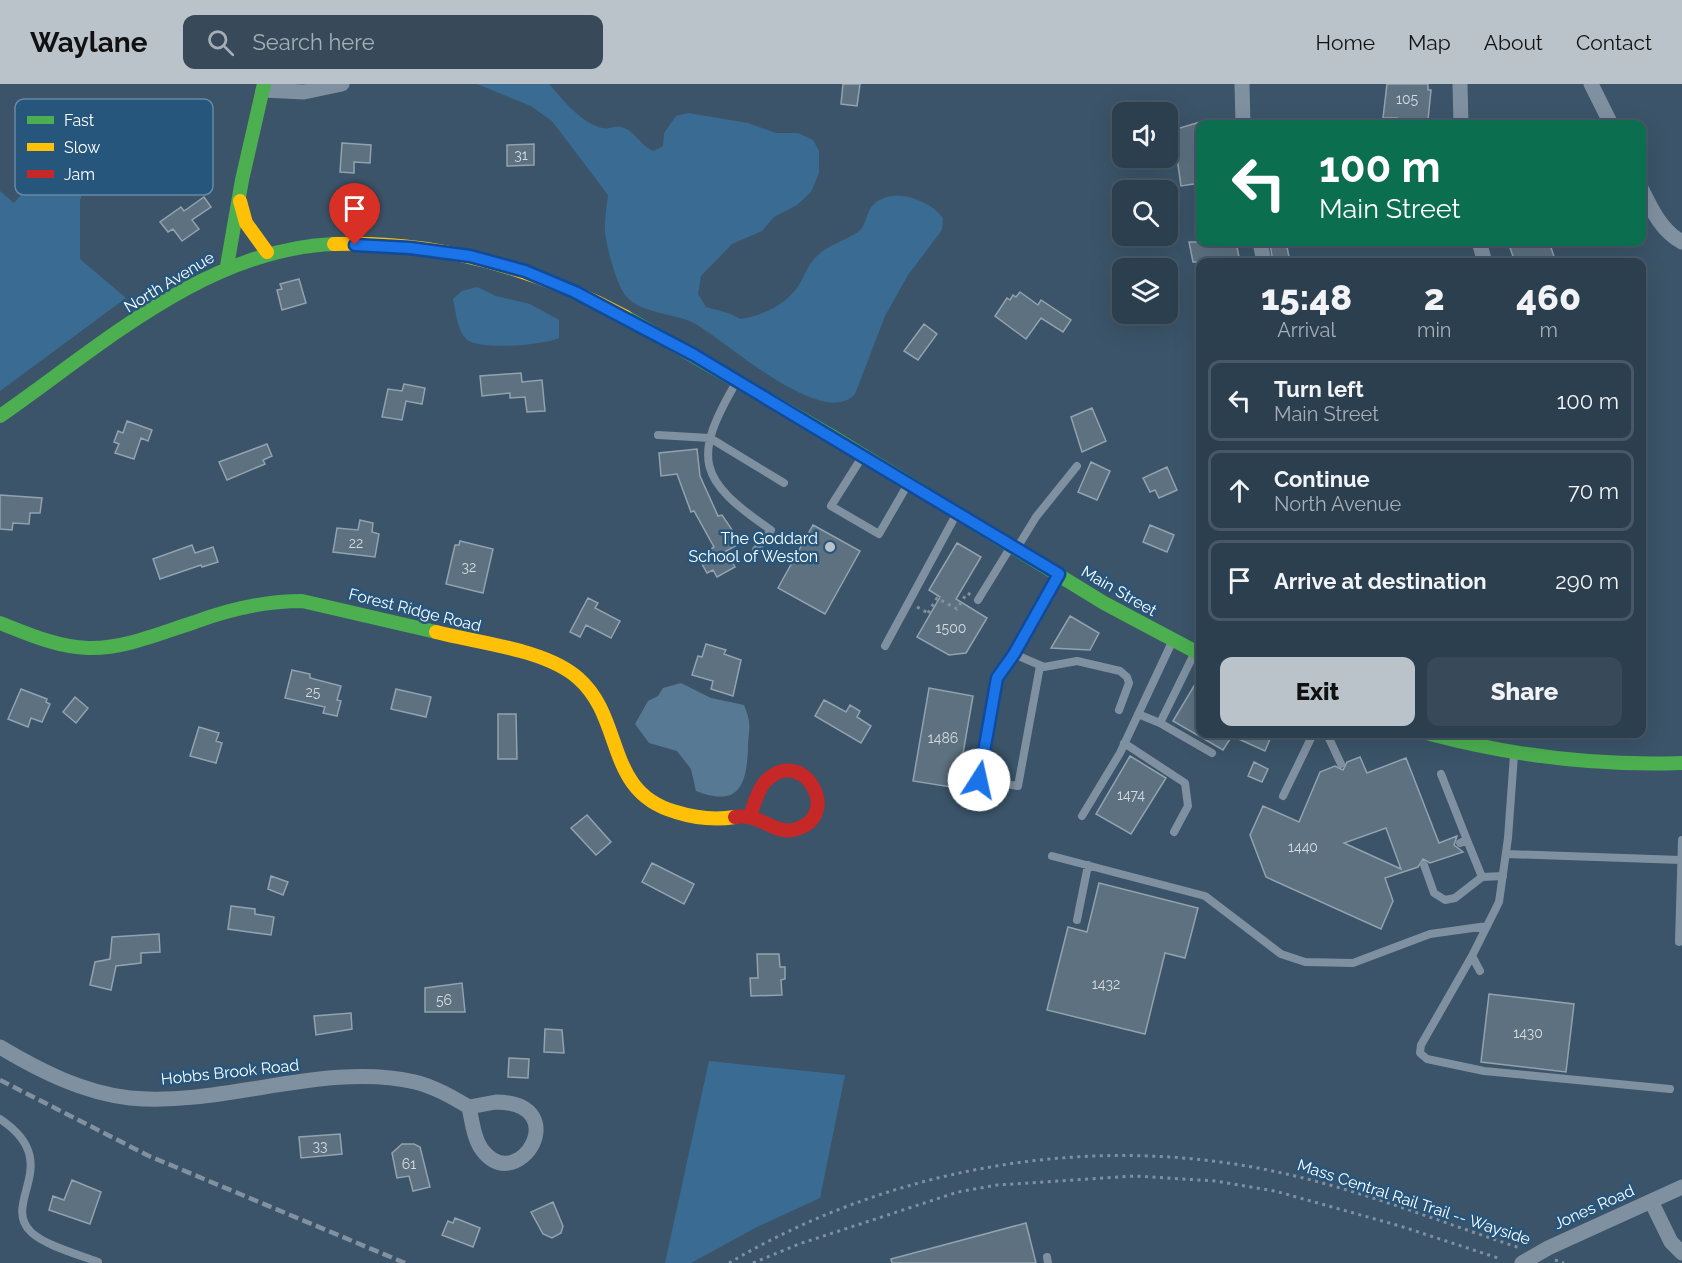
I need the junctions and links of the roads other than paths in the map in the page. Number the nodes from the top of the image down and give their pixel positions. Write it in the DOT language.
graph roads {
  1 [pos="342,84"];
  2 [pos="1242,84"];
  3 [pos="1460,84"];
  4 [pos="1591,84"];
  5 [pos="264,87"];
  6 [pos="1243,120"];
  7 [pos="1461,120"];
  8 [pos="1609,120"];
  9 [pos="239,197"];
  10 [pos="1646,197"];
  11 [pos="1682,242"];
  12 [pos="267,252"];
  13 [pos="227,266"];
  14 [pos="738,380"];
  15 [pos="0,416"];
  16 [pos="658,435"];
  17 [pos="710,438"];
  18 [pos="863,456"];
  19 [pos="1077,466"];
  20 [pos="784,483"];
  21 [pos="909,484"];
  22 [pos="931,497"];
  23 [pos="957,513"];
  24 [pos="1014,547"];
  25 [pos="756,550"];
  26 [pos="1059,574"];
  27 [pos="978,600"];
  28 [pos="0,623"];
  29 [pos="1173,641"];
  30 [pos="885,646"];
  31 [pos="1196,652"];
  32 [pos="1014,654"];
  33 [pos="1196,657"];
  34 [pos="1040,666"];
  35 [pos="1119,710"];
  36 [pos="1138,714"];
  37 [pos="1160,723"];
  38 [pos="1311,738"];
  39 [pos="1329,738"];
  40 [pos="1447,738"];
  41 [pos="1124,743"];
  42 [pos="1212,753"];
  43 [pos="1514,754"];
  44 [pos="1682,763"];
  45 [pos="1341,764"];
  46 [pos="1441,774"];
  47 [pos="1283,796"];
  48 [pos="750,816"];
  49 [pos="1082,816"];
  50 [pos="1174,832"];
  51 [pos="1682,840"];
  52 [pos="1506,854"];
  53 [pos="1052,856"];
  54 [pos="1681,860"];
  55 [pos="1424,865"];
  56 [pos="1088,866"];
  57 [pos="1503,876"];
  58 [pos="1482,877"];
  59 [pos="1077,920"];
  60 [pos="1487,926"];
  61 [pos="1682,941"];
  62 [pos="1472,956"];
  63 [pos="1480,971"];
  64 [pos="0,1047"];
  65 [pos="1670,1089"];
  66 [pos="469,1107"];
  67 [pos="0,1119"];
  68 [pos="1682,1187"];
  69 [pos="1651,1201"];
  70 [pos="1682,1252"];
  71 [pos="98,1262"];
  72 [pos="1522,1263"];
  1 -- 5 [label="street"];
  2 -- 6 [label="street"];
  3 -- 7 [label="street"];
  4 -- 8 [label="street"];
  5 -- 9 [label="main road"];
  9 -- 12 [label="main road"];
  9 -- 13 [label="main road"];
  10 -- 11 [label="street"];
  12 -- 13 [label="main road, North Avenue"];
  12 -- 14 [label="main road, North Avenue"];
  13 -- 15 [label="main road, North Avenue"];
  14 -- 17 [label="lane"];
  14 -- 18 [label="main road, North Avenue"];
  16 -- 17 [label="lane"];
  17 -- 20 [label="lane"];
  17 -- 25 [label="lane"];
  18 -- 21 [label="main road, North Avenue"];
  18 -- 21 [label="lane"];
  19 -- 24 [label="lane"];
  21 -- 22 [label="main road, North Avenue"];
  22 -- 23 [label="main road, Main Street"];
  23 -- 24 [label="main road, Main Street"];
  23 -- 30 [label="lane"];
  24 -- 26 [label="main road, Main Street"];
  24 -- 27 [label="lane"];
  26 -- 29 [label="main road, Main Street"];
  26 -- 32 [label="lane"];
  28 -- 48 [label="main road, Forest Ridge Road"];
  29 -- 31 [label="main road, Main Street"];
  29 -- 36 [label="lane"];
  32 -- 34 [label="lane"];
  32 -- 34 [label="lane"];
  33 -- 37 [label="lane"];
  34 -- 35 [label="lane"];
  36 -- 37 [label="lane"];
  36 -- 41 [label="lane"];
  37 -- 42 [label="lane"];
  38 -- 47 [label="lane"];
  39 -- 45 [label="lane"];
  40 -- 43 [label="main road"];
  41 -- 49 [label="lane"];
  41 -- 50 [label="lane"];
  43 -- 44 [label="main road"];
  43 -- 52 [label="lane"];
  46 -- 58 [label="lane"];
  48 -- 48 [label="main road, Forest Ridge Road"];
  51 -- 54 [label="lane"];
  52 -- 54 [label="lane"];
  52 -- 57 [label="lane"];
  53 -- 56 [label="lane"];
  54 -- 61 [label="lane"];
  55 -- 58 [label="lane"];
  56 -- 59 [label="lane"];
  56 -- 60 [label="lane"];
  57 -- 58 [label="lane"];
  57 -- 60 [label="lane"];
  60 -- 62 [label="lane"];
  62 -- 63 [label="lane"];
  62 -- 65 [label="lane"];
  64 -- 66 [label="street, Hobbs Brook Road"];
  66 -- 66 [label="street"];
  67 -- 71 [label="lane"];
  68 -- 69 [label="street, Jones Road"];
  69 -- 70 [label="street"];
  69 -- 72 [label="street, Jones Road"];
}
